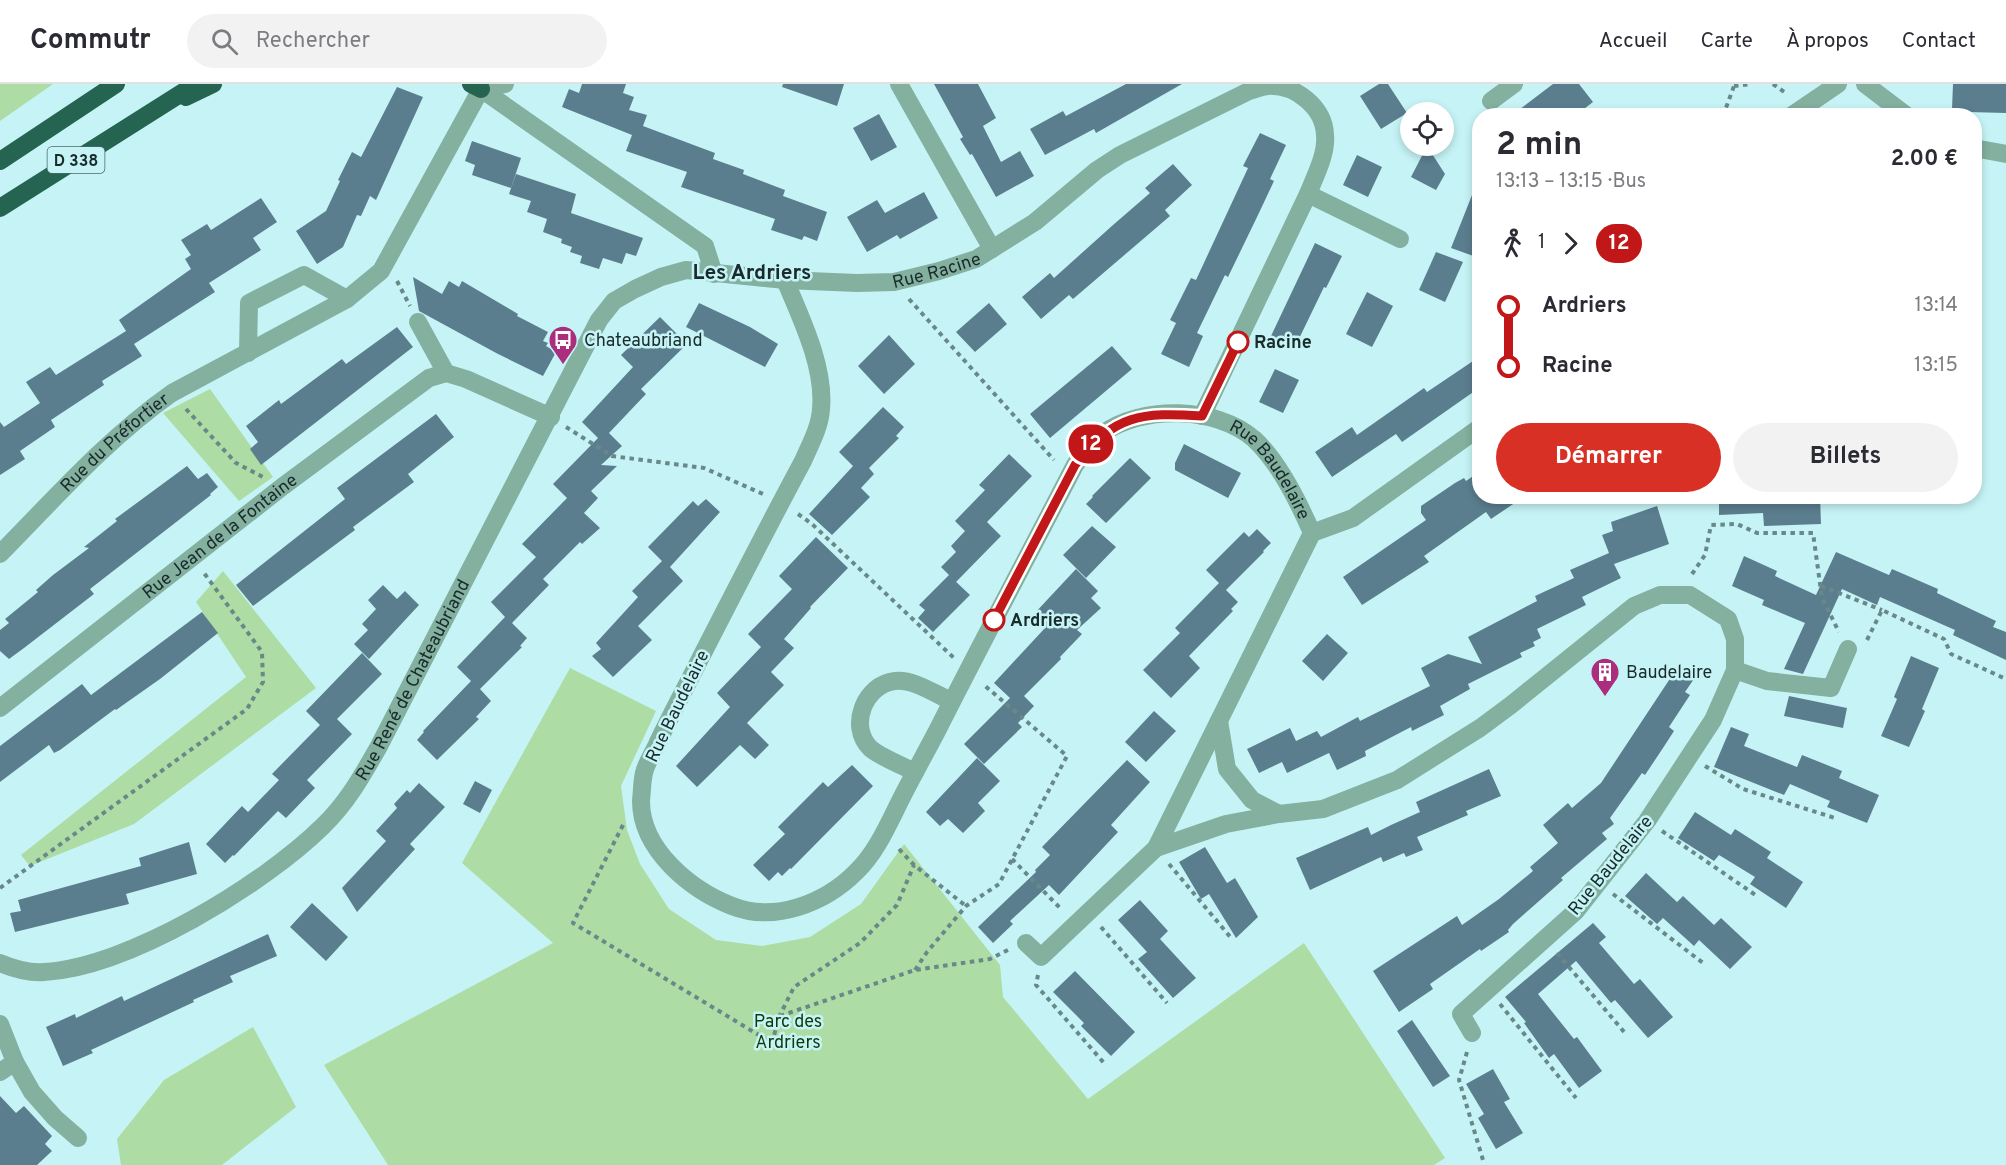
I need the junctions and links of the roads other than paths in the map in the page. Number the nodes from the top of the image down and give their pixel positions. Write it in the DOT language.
graph roads {
  1 [pos="116,84"];
  2 [pos="196,84"];
  3 [pos="213,84"];
  4 [pos="505,84"];
  5 [pos="899,84"];
  6 [pos="1514,84"];
  7 [pos="1838,84"];
  8 [pos="1865,84"];
  9 [pos="477,86"];
  10 [pos="1491,101"];
  11 [pos="1803,108"];
  12 [pos="1896,108"];
  13 [pos="151,112"];
  14 [pos="1982,150"];
  15 [pos="2006,154"];
  16 [pos="0,161"];
  17 [pos="1308,194"];
  18 [pos="0,208"];
  19 [pos="1400,239"];
  20 [pos="992,249"];
  21 [pos="714,274"];
  22 [pos="785,280"];
  23 [pos="347,299"];
  24 [pos="418,322"];
  25 [pos="248,353"];
  26 [pos="446,374"];
  27 [pos="1202,416"];
  28 [pos="550,417"];
  29 [pos="1472,433"];
  30 [pos="1312,533"];
  31 [pos="0,554"];
  32 [pos="1848,649"];
  33 [pos="1736,670"];
  34 [pos="951,701"];
  35 [pos="0,708"];
  36 [pos="1220,721"];
  37 [pos="915,772"];
  38 [pos="1279,814"];
  39 [pos="1156,848"];
  40 [pos="1026,943"];
  41 [pos="0,963"];
  42 [pos="0,1024"];
  43 [pos="1472,1033"];
  44 [pos="7,1067"];
  45 [pos="78,1138"];
  1 -- 16 [label="highway, D 338"];
  2 -- 13 [label="highway, D 338"];
  3 -- 13 [label="highway"];
  4 -- 9 [label="street"];
  5 -- 20 [label="street"];
  6 -- 10 [label="street"];
  7 -- 11 [label="street"];
  8 -- 12 [label="street"];
  9 -- 21 [label="street"];
  9 -- 23 [label="street, Rue du Préfortier"];
  13 -- 18 [label="highway, D 338"];
  14 -- 15 [label="street"];
  17 -- 19 [label="street"];
  17 -- 20 [label="street, Rue Racine"];
  17 -- 27 [label="street, Rue Racine"];
  20 -- 22 [label="street, Rue Racine"];
  21 -- 22 [label="street, Rue Racine"];
  21 -- 28 [label="street, Rue René de Chateaubriand"];
  22 -- 37 [label="street, Rue Baudelaire"];
  23 -- 25 [label="street, Rue du Préfortier"];
  23 -- 25 [label="street"];
  24 -- 26 [label="street"];
  25 -- 31 [label="street, Rue du Préfortier"];
  26 -- 28 [label="street"];
  26 -- 35 [label="street, Rue Jean de la Fontaine"];
  27 -- 30 [label="street, Rue Baudelaire"];
  27 -- 34 [label="street, Rue Baudelaire"];
  28 -- 41 [label="street, Rue René de Chateaubriand"];
  29 -- 30 [label="street"];
  30 -- 36 [label="street, Rue Baudelaire"];
  32 -- 33 [label="street"];
  33 -- 38 [label="street, Rue Baudelaire"];
  33 -- 43 [label="street, Rue Baudelaire"];
  34 -- 37 [label="street, Rue Baudelaire"];
  34 -- 37 [label="street"];
  36 -- 38 [label="street"];
  36 -- 39 [label="street, Rue Baudelaire"];
  38 -- 39 [label="street, Rue Baudelaire"];
  39 -- 40 [label="street, Rue Baudelaire"];
  42 -- 44 [label="street"];
  44 -- 45 [label="street"];
}
